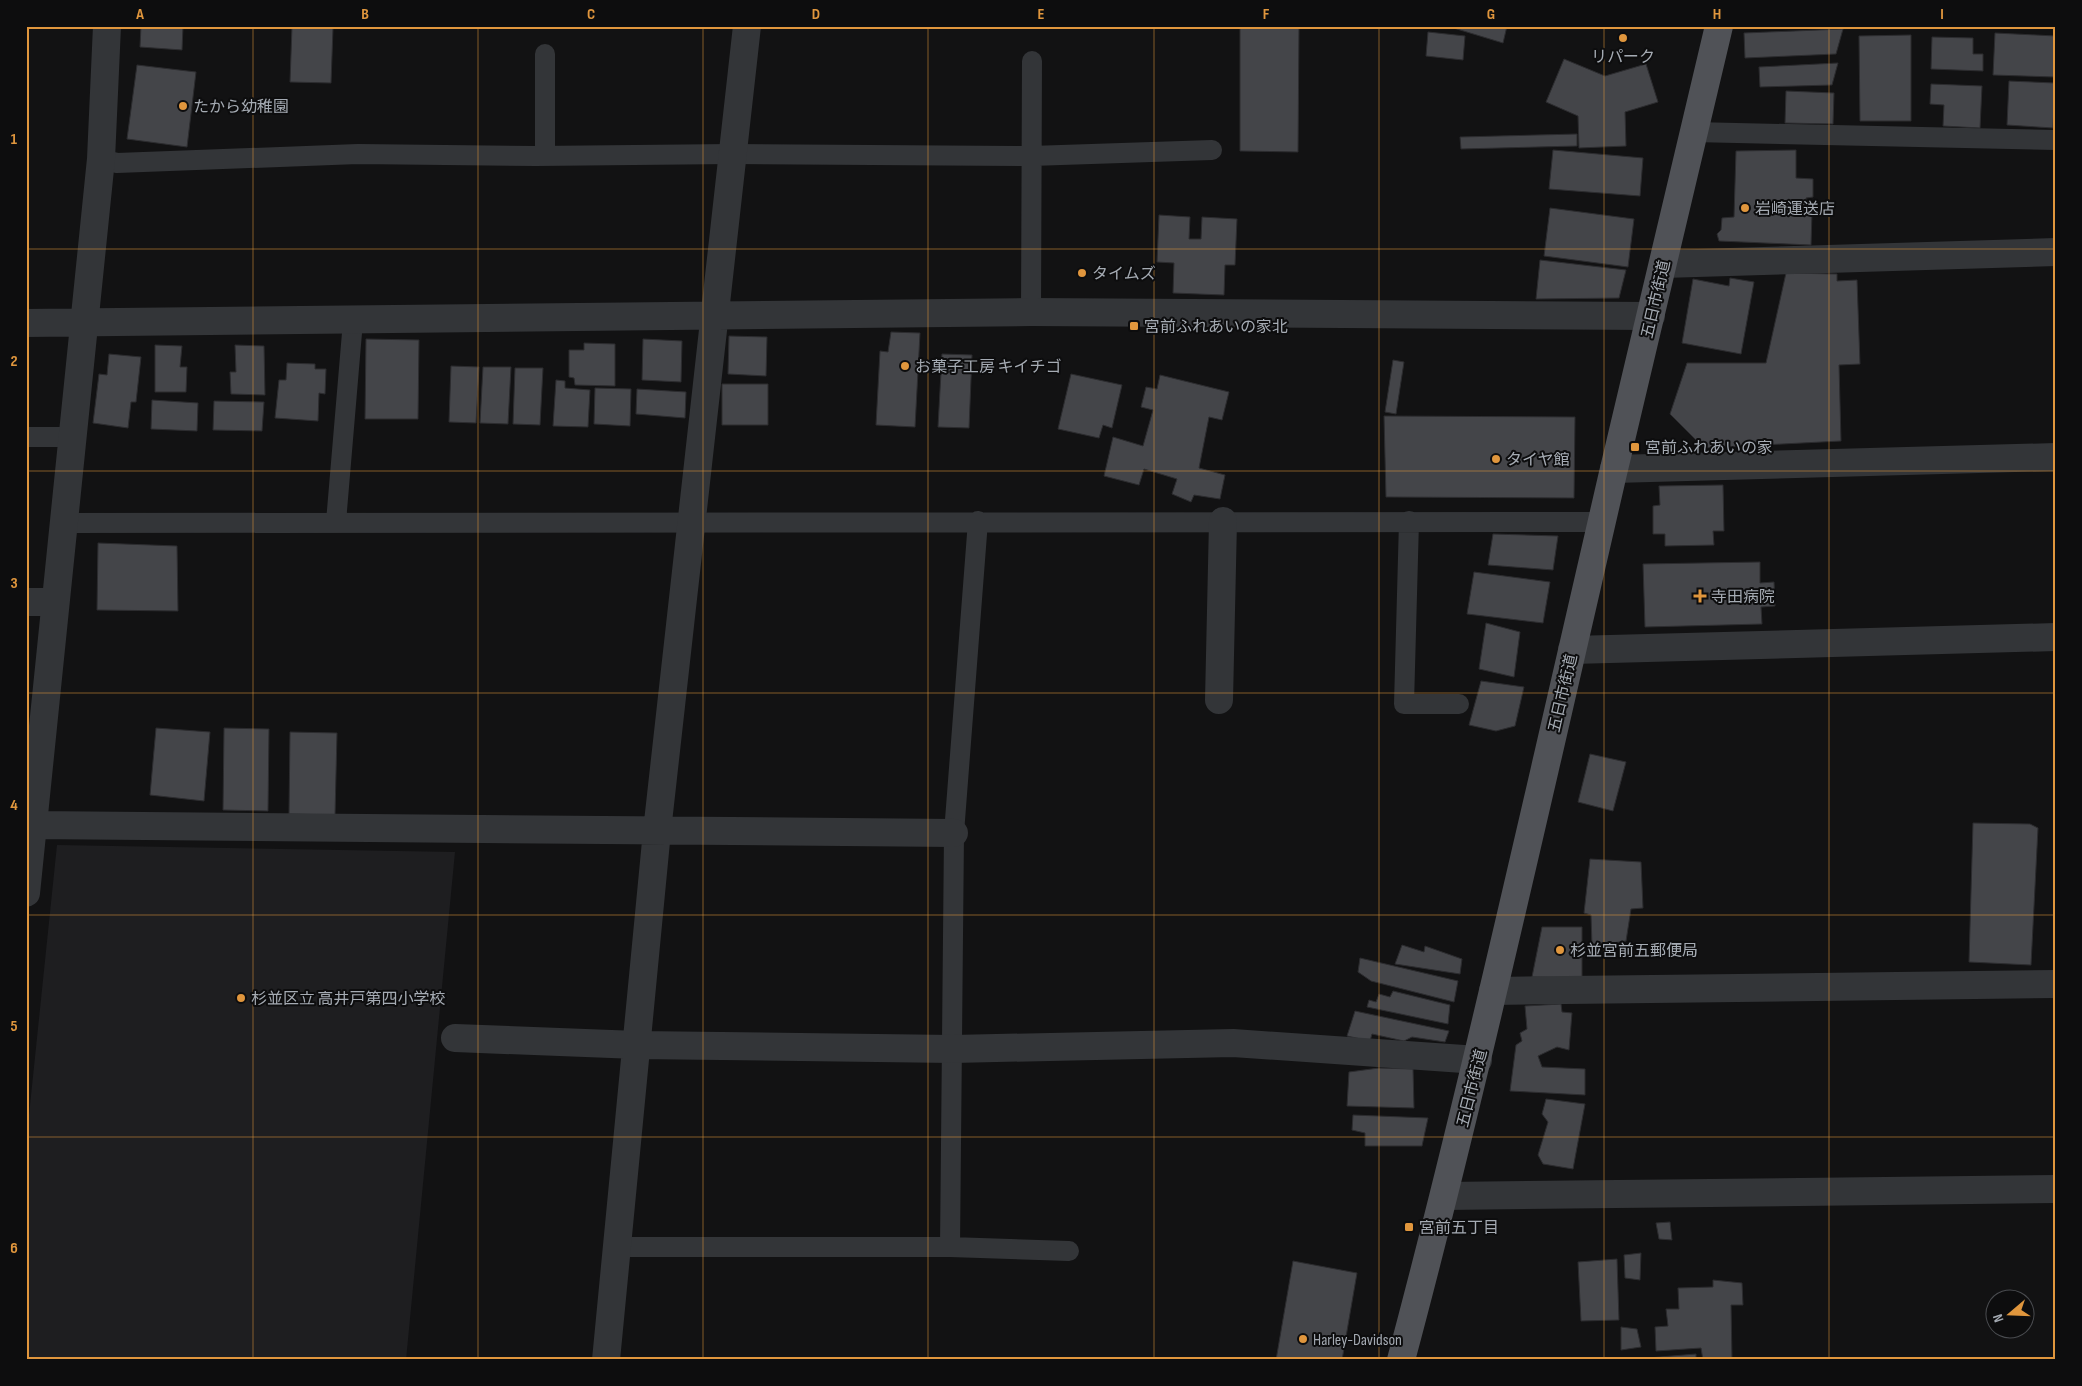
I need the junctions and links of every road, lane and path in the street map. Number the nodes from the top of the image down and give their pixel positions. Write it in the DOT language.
graph roads {
  1 [pos="107,26"];
  2 [pos="747,26"];
  3 [pos="1719,26"];
  4 [pos="545,54"];
  5 [pos="1032,61"];
  6 [pos="1694,132"];
  7 [pos="2056,140"];
  8 [pos="1212,150"];
  9 [pos="732,154"];
  10 [pos="545,156"];
  11 [pos="1031,156"];
  12 [pos="100,159"];
  13 [pos="2056,252"];
  14 [pos="1663,264"];
  15 [pos="1031,312"];
  16 [pos="1651,316"];
  17 [pos="714,318"];
  18 [pos="353,321"];
  19 [pos="82,323"];
  20 [pos="26,324"];
  21 [pos="26,437"];
  22 [pos="71,437"];
  23 [pos="2056,457"];
  24 [pos="1614,469"];
  25 [pos="692,521"];
  26 [pos="978,521"];
  27 [pos="1223,521"];
  28 [pos="1409,521"];
  29 [pos="336,522"];
  30 [pos="1601,522"];
  31 [pos="63,523"];
  32 [pos="26,602"];
  33 [pos="55,602"];
  34 [pos="2056,636"];
  35 [pos="1572,650"];
  36 [pos="1219,700"];
  37 [pos="1460,704"];
  38 [pos="35,720"];
  39 [pos="33,825"];
  40 [pos="657,831"];
  41 [pos="954,833"];
  42 [pos="26,894"];
  43 [pos="2056,984"];
  44 [pos="1493,992"];
  45 [pos="455,1038"];
  46 [pos="637,1045"];
  47 [pos="953,1049"];
  48 [pos="1478,1060"];
  49 [pos="2056,1189"];
  50 [pos="1445,1196"];
  51 [pos="617,1247"];
  52 [pos="950,1247"];
  53 [pos="1069,1251"];
  54 [pos="606,1360"];
  55 [pos="1401,1360"];
  1 -- 12 [label="street"];
  2 -- 9 [label="street"];
  3 -- 6 [label="main road, 五日市街道"];
  4 -- 10 [label="lane"];
  5 -- 11 [label="lane"];
  6 -- 7 [label="lane"];
  6 -- 14 [label="main road, 五日市街道"];
  8 -- 11 [label="lane"];
  9 -- 10 [label="lane"];
  9 -- 11 [label="lane"];
  9 -- 17 [label="street"];
  10 -- 12 [label="lane"];
  11 -- 15 [label="lane"];
  12 -- 19 [label="street"];
  13 -- 14 [label="street"];
  14 -- 16 [label="main road, 五日市街道"];
  15 -- 16 [label="street"];
  15 -- 17 [label="street"];
  16 -- 24 [label="main road, 五日市街道"];
  17 -- 18 [label="street"];
  17 -- 25 [label="street"];
  18 -- 19 [label="street"];
  18 -- 29 [label="lane"];
  19 -- 20 [label="street"];
  19 -- 22 [label="street"];
  21 -- 22 [label="lane"];
  22 -- 31 [label="street"];
  23 -- 24 [label="street"];
  24 -- 30 [label="main road, 五日市街道"];
  25 -- 26 [label="lane"];
  25 -- 29 [label="lane"];
  25 -- 40 [label="street"];
  26 -- 27 [label="lane"];
  26 -- 41 [label="lane"];
  27 -- 28 [label="lane"];
  27 -- 36 [label="street"];
  28 -- 30 [label="lane"];
  28 -- 37 [label="lane"];
  29 -- 31 [label="lane"];
  30 -- 35 [label="main road, 五日市街道"];
  31 -- 33 [label="street"];
  32 -- 33 [label="street"];
  33 -- 38 [label="street"];
  34 -- 35 [label="street"];
  35 -- 44 [label="main road, 五日市街道"];
  38 -- 39 [label="street"];
  39 -- 40 [label="street"];
  39 -- 42 [label="street"];
  40 -- 41 [label="street"];
  40 -- 46 [label="street"];
  41 -- 47 [label="lane"];
  43 -- 44 [label="street"];
  44 -- 48 [label="main road, 五日市街道"];
  45 -- 46 [label="street"];
  46 -- 47 [label="street"];
  46 -- 51 [label="street"];
  47 -- 48 [label="street"];
  47 -- 52 [label="lane"];
  48 -- 50 [label="main road, 五日市街道"];
  49 -- 50 [label="street"];
  50 -- 55 [label="main road, 五日市街道"];
  51 -- 52 [label="lane"];
  51 -- 54 [label="street"];
  52 -- 53 [label="lane"];
}
